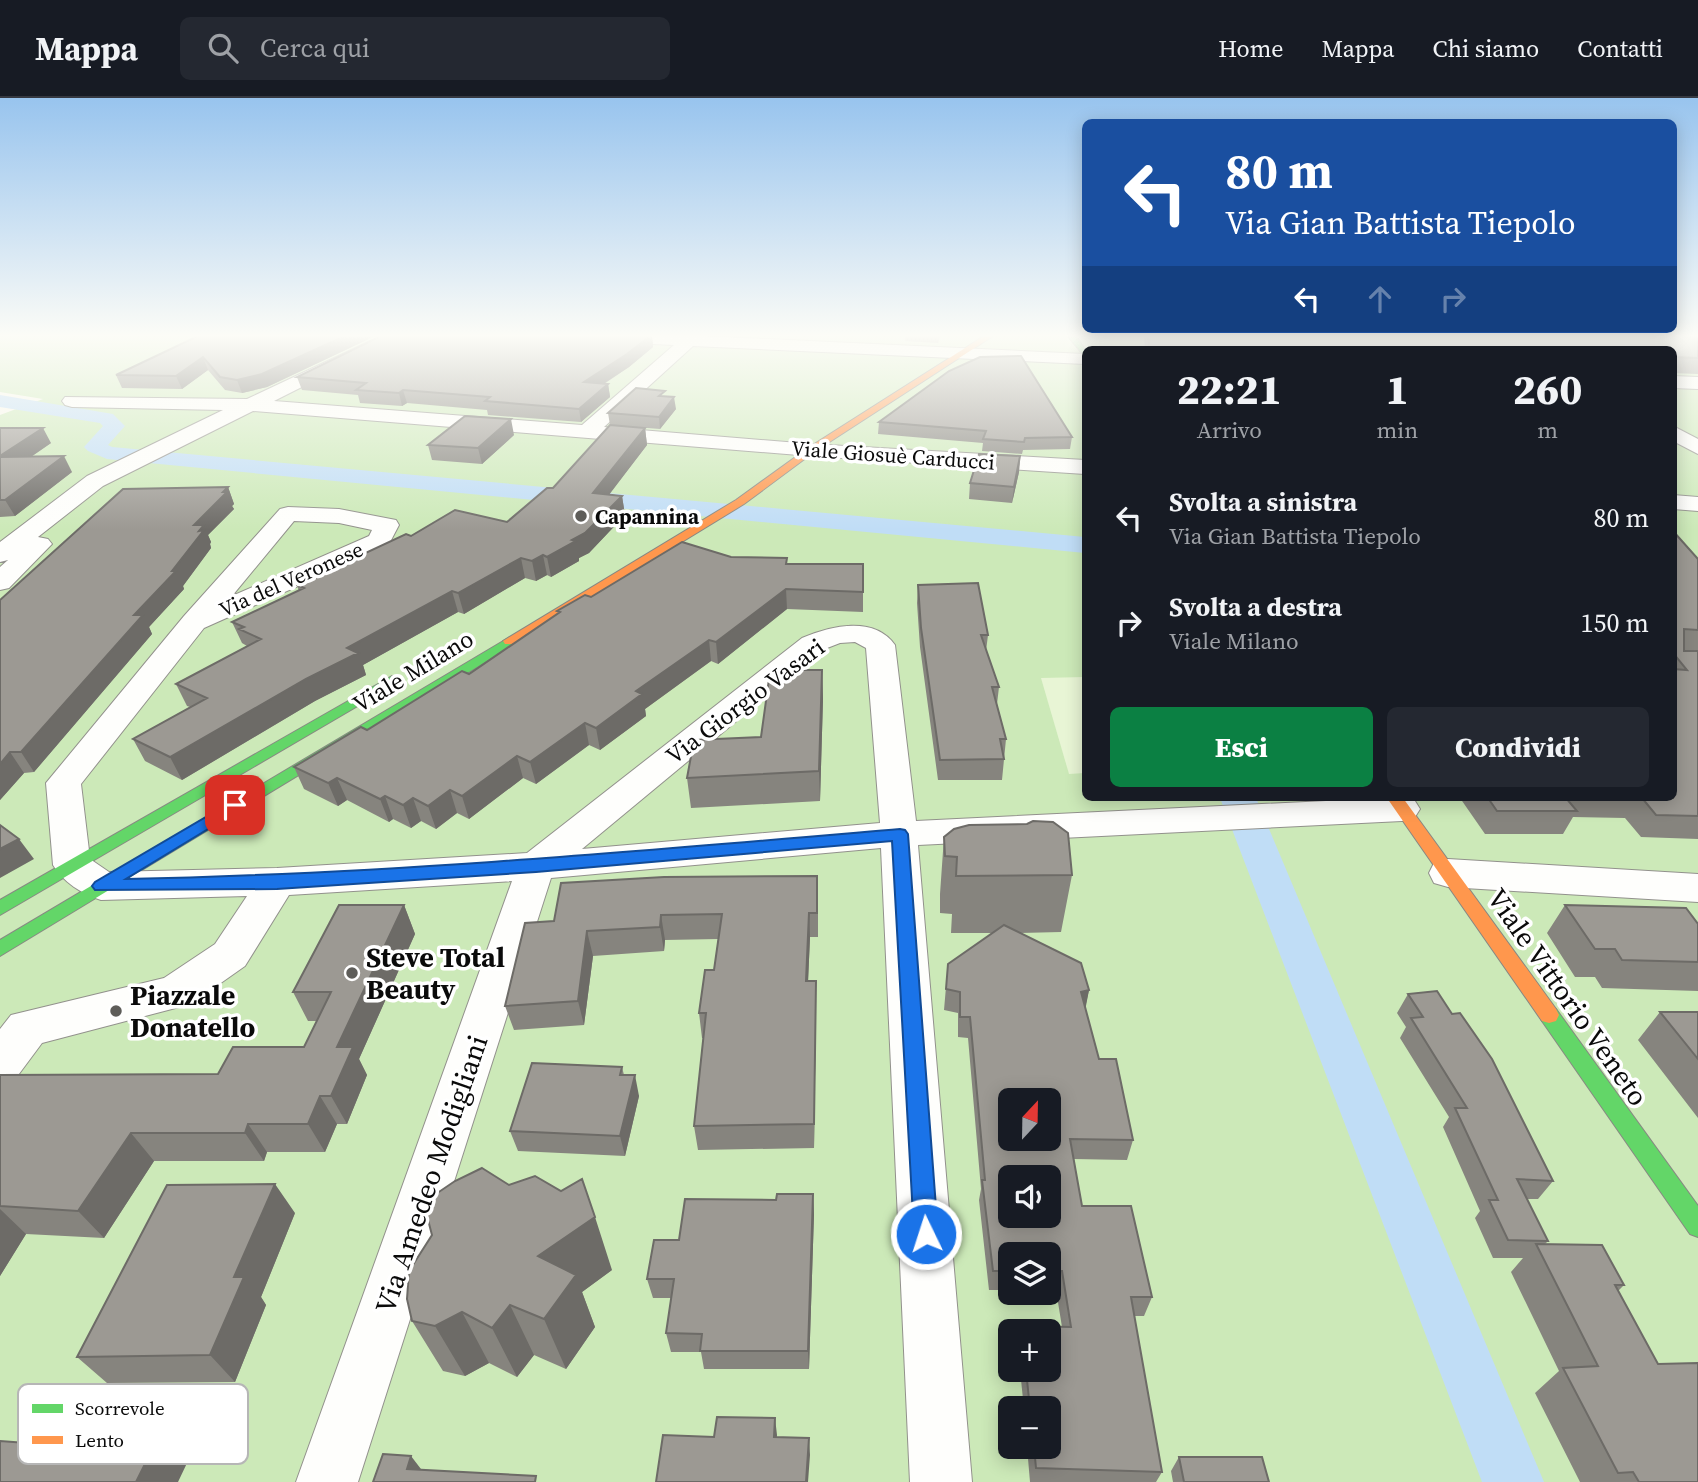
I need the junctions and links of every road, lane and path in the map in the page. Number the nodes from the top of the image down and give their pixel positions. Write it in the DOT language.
graph roads {
  1 [pos="72,401"];
  2 [pos="261,401"];
  3 [pos="622,401"];
  4 [pos="889,401"];
  5 [pos="243,409"];
  6 [pos="587,432"];
  7 [pos="1677,435"];
  8 [pos="1698,448"];
  9 [pos="811,450"];
  10 [pos="150,458"];
  11 [pos="1082,467"];
  12 [pos="736,485"];
  13 [pos="1677,502"];
  14 [pos="1698,504"];
  15 [pos="66,518"];
  16 [pos="11,536"];
  17 [pos="0,554"];
  18 [pos="0,573"];
  19 [pos="0,582"];
  20 [pos="194,622"];
  21 [pos="401,675"];
  22 [pos="1398,803"];
  23 [pos="900,834"];
  24 [pos="536,866"];
  25 [pos="1448,873"];
  26 [pos="87,875"];
  27 [pos="277,882"];
  28 [pos="1698,888"];
  29 [pos="0,908"];
  30 [pos="0,949"];
  31 [pos="0,1064"];
  32 [pos="1698,1226"];
  33 [pos="327,1482"];
  34 [pos="941,1482"];
  1 -- 5 [label="street, Viale Giosuè Carducci"];
  2 -- 5 [label="street"];
  3 -- 6 [label="street"];
  4 -- 9 [label="street, Viale Milano"];
  5 -- 6 [label="street, Viale Giosuè Carducci"];
  5 -- 10 [label="street"];
  6 -- 9 [label="street, Viale Giosuè Carducci"];
  7 -- 8 [label="street"];
  9 -- 11 [label="street, Viale Giosuè Carducci"];
  9 -- 12 [label="street, Viale Milano"];
  9 -- 26 [label="street, Viale Milano"];
  10 -- 15 [label="street"];
  10 -- 16 [label="street"];
  13 -- 14 [label="street"];
  15 -- 16 [label="street"];
  15 -- 19 [label="street"];
  16 -- 17 [label="street"];
  16 -- 18 [label="street"];
  20 -- 20 [label="street, Via del Veronese"];
  20 -- 26 [label="street, Via del Veronese"];
  21 -- 26 [label="street, Viale Milano"];
  22 -- 23 [label="street"];
  22 -- 25 [label="street, Viale Vittorio Veneto"];
  23 -- 24 [label="street"];
  23 -- 24 [label="street, Via Giorgio Vasari"];
  23 -- 34 [label="street"];
  24 -- 27 [label="street"];
  24 -- 33 [label="street, Via Amedeo Modigliani"];
  25 -- 28 [label="street"];
  25 -- 32 [label="street, Viale Vittorio Veneto"];
  26 -- 27 [label="street"];
  26 -- 29 [label="street, Viale Milano"];
  26 -- 30 [label="street, Viale Milano"];
  27 -- 31 [label="street"];
}
